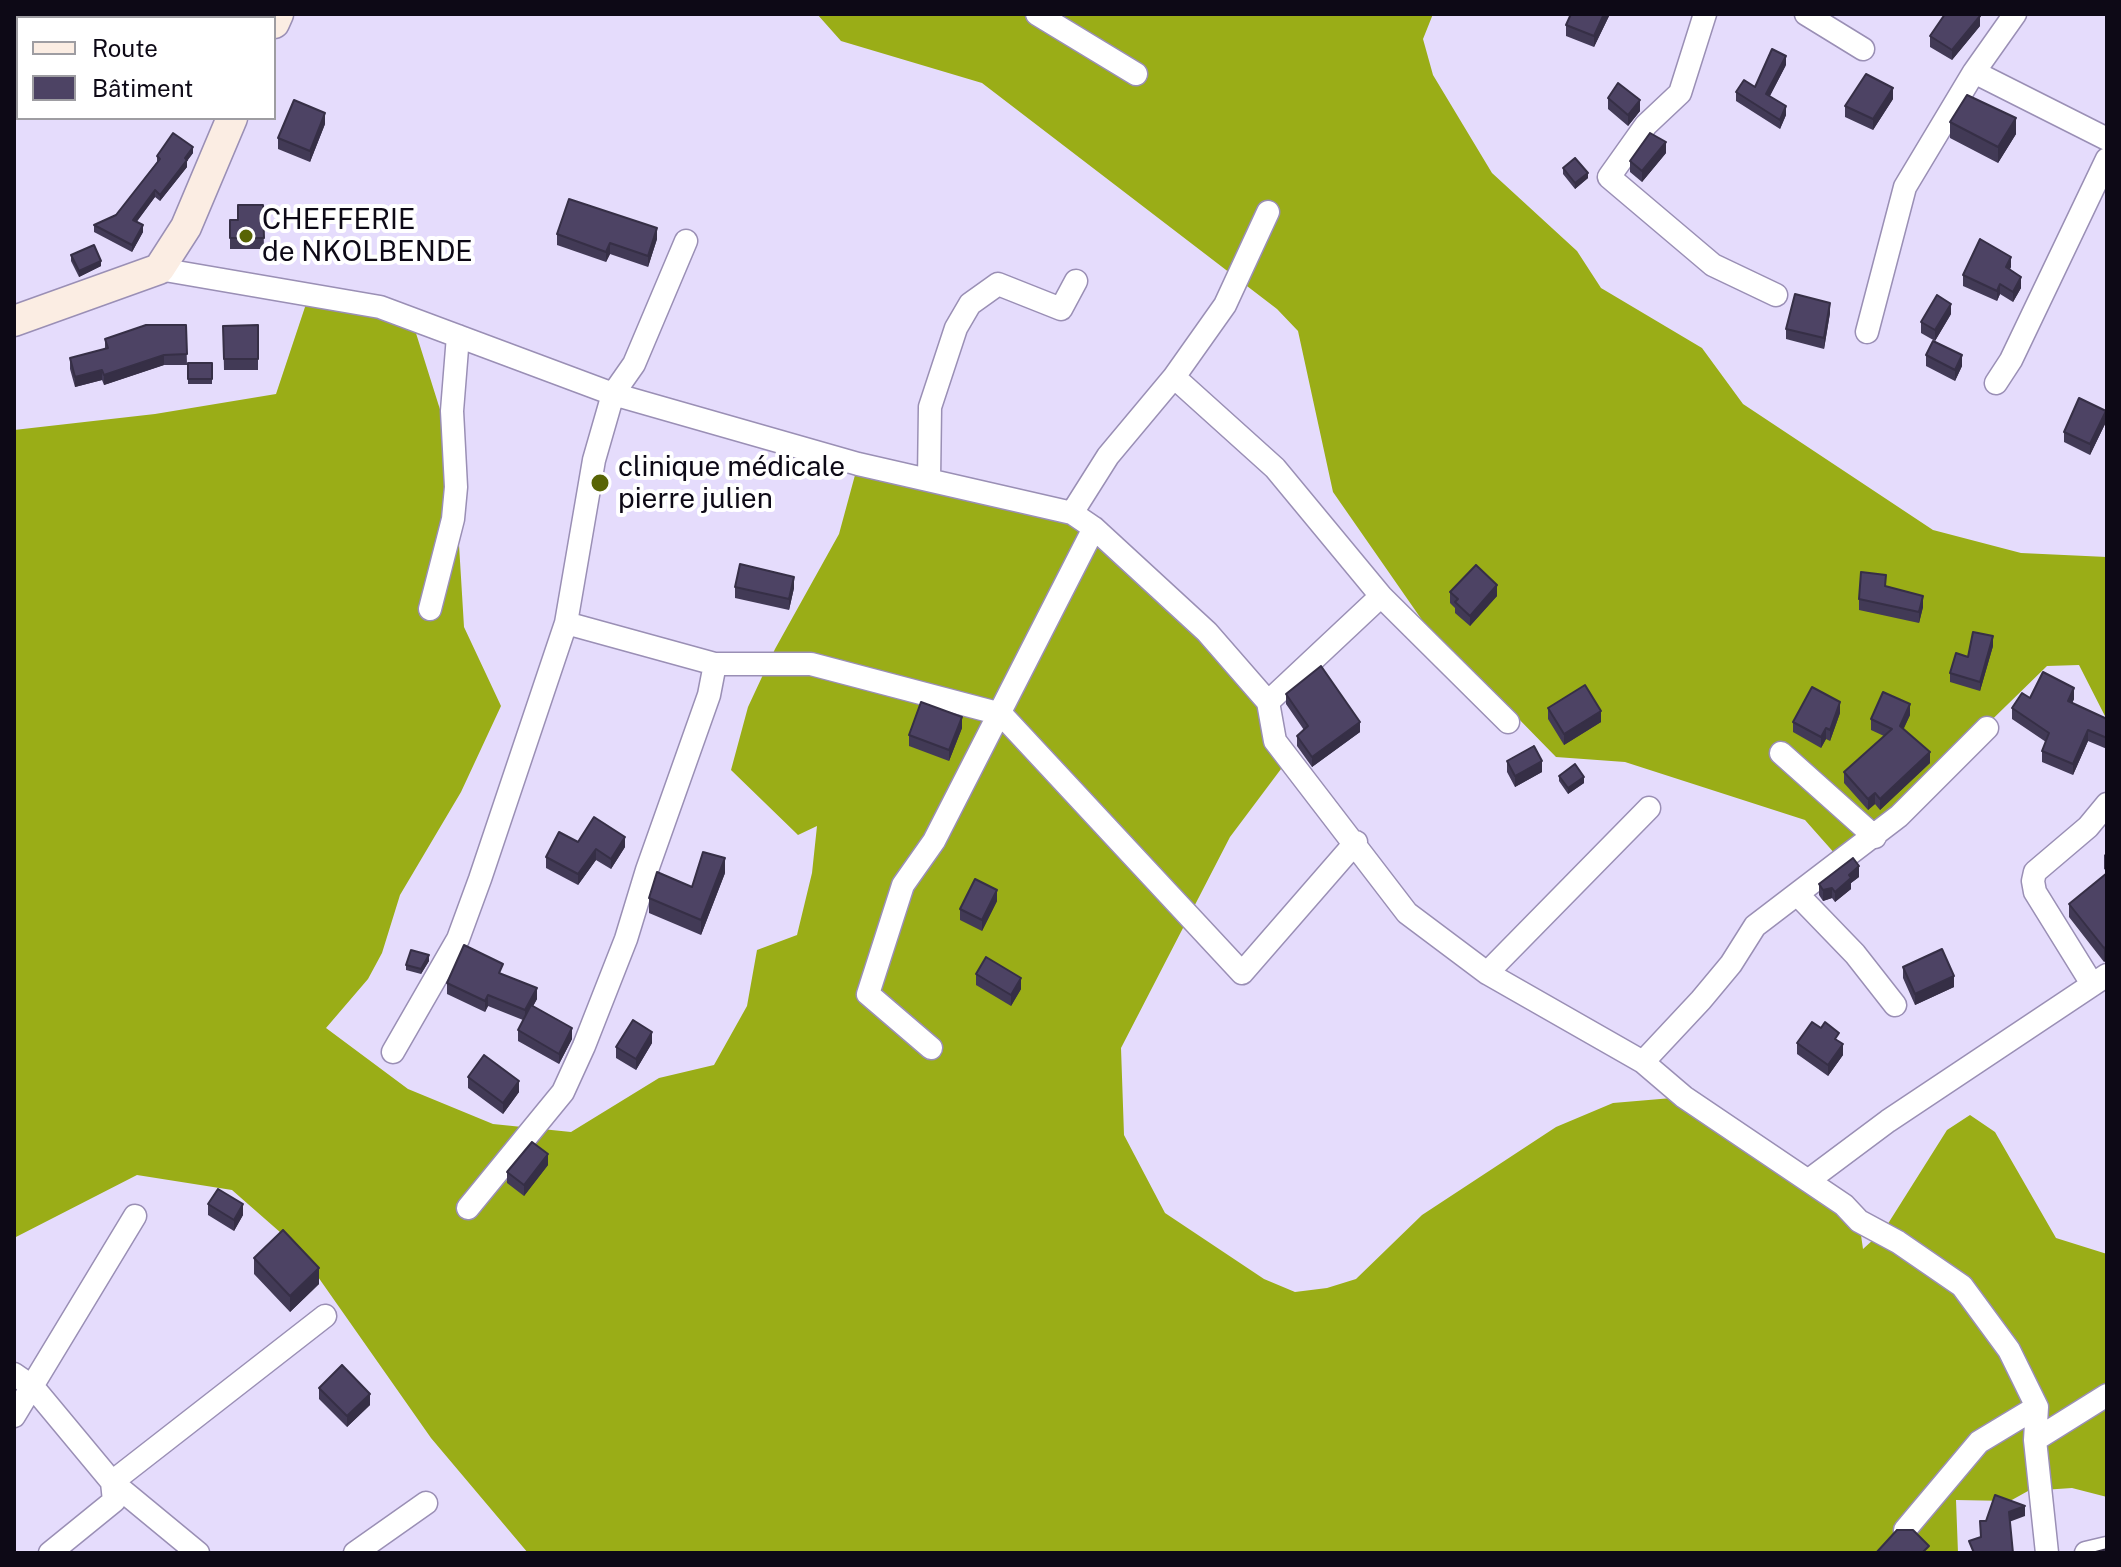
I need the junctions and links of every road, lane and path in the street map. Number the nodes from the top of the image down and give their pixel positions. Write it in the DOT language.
graph roads {
  1 [pos="1037,14"];
  2 [pos="1705,14"];
  3 [pos="1806,14"];
  4 [pos="2015,14"];
  5 [pos="1863,49"];
  6 [pos="1974,72"];
  7 [pos="1136,74"];
  8 [pos="231,120"];
  9 [pos="2107,139"];
  10 [pos="2107,159"];
  11 [pos="1268,212"];
  12 [pos="686,241"];
  13 [pos="159,269"];
  14 [pos="1076,281"];
  15 [pos="1776,295"];
  16 [pos="14,321"];
  17 [pos="1867,332"];
  18 [pos="458,336"];
  19 [pos="1174,377"];
  20 [pos="1996,383"];
  21 [pos="613,394"];
  22 [pos="929,480"];
  23 [pos="1072,513"];
  24 [pos="1094,528"];
  25 [pos="1381,596"];
  26 [pos="430,609"];
  27 [pos="566,623"];
  28 [pos="715,664"];
  29 [pos="1268,702"];
  30 [pos="1001,714"];
  31 [pos="1508,722"];
  32 [pos="1987,728"];
  33 [pos="1781,753"];
  34 [pos="2107,804"];
  35 [pos="1649,808"];
  36 [pos="1875,837"];
  37 [pos="1356,842"];
  38 [pos="1798,895"];
  39 [pos="1487,973"];
  40 [pos="2099,979"];
  41 [pos="1895,1005"];
  42 [pos="931,1048"];
  43 [pos="393,1052"];
  44 [pos="1643,1062"];
  45 [pos="1809,1180"];
  46 [pos="468,1208"];
  47 [pos="135,1216"];
  48 [pos="325,1316"];
  49 [pos="23,1380"];
  50 [pos="2107,1395"];
  51 [pos="2037,1407"];
  52 [pos="14,1416"];
  53 [pos="2035,1440"];
  54 [pos="112,1482"];
  55 [pos="426,1503"];
  56 [pos="1905,1530"];
  57 [pos="2107,1548"];
  58 [pos="50,1553"];
  59 [pos="198,1553"];
  60 [pos="355,1553"];
  61 [pos="2047,1553"];
  62 [pos="2086,1553"];
  1 -- 7 [label="street"];
  2 -- 15 [label="street"];
  3 -- 5 [label="street"];
  4 -- 6 [label="street"];
  6 -- 9 [label="street"];
  6 -- 17 [label="street"];
  8 -- 13 [label="street"];
  10 -- 20 [label="street"];
  11 -- 19 [label="street"];
  12 -- 21 [label="street"];
  13 -- 16 [label="street"];
  13 -- 18 [label="street"];
  14 -- 22 [label="street"];
  18 -- 21 [label="street"];
  18 -- 26 [label="street"];
  19 -- 23 [label="street"];
  19 -- 25 [label="street"];
  21 -- 22 [label="street"];
  21 -- 27 [label="street"];
  22 -- 23 [label="street"];
  23 -- 24 [label="street"];
  24 -- 29 [label="street"];
  24 -- 30 [label="street"];
  25 -- 29 [label="street"];
  25 -- 31 [label="street"];
  27 -- 28 [label="street"];
  27 -- 43 [label="street"];
  28 -- 30 [label="street"];
  28 -- 46 [label="street"];
  29 -- 37 [label="street"];
  30 -- 37 [label="street"];
  30 -- 42 [label="street"];
  32 -- 36 [label="street"];
  33 -- 36 [label="street"];
  34 -- 40 [label="street"];
  35 -- 39 [label="street"];
  36 -- 38 [label="street"];
  37 -- 39 [label="street"];
  38 -- 41 [label="street"];
  38 -- 44 [label="street"];
  39 -- 44 [label="street"];
  40 -- 45 [label="street"];
  44 -- 45 [label="street"];
  45 -- 51 [label="street"];
  47 -- 49 [label="street"];
  48 -- 54 [label="street"];
  49 -- 52 [label="street"];
  49 -- 54 [label="street"];
  50 -- 53 [label="street"];
  51 -- 53 [label="street"];
  51 -- 56 [label="street"];
  53 -- 61 [label="street"];
  54 -- 58 [label="street"];
  54 -- 59 [label="street"];
  55 -- 60 [label="street"];
  57 -- 62 [label="street"];
}
